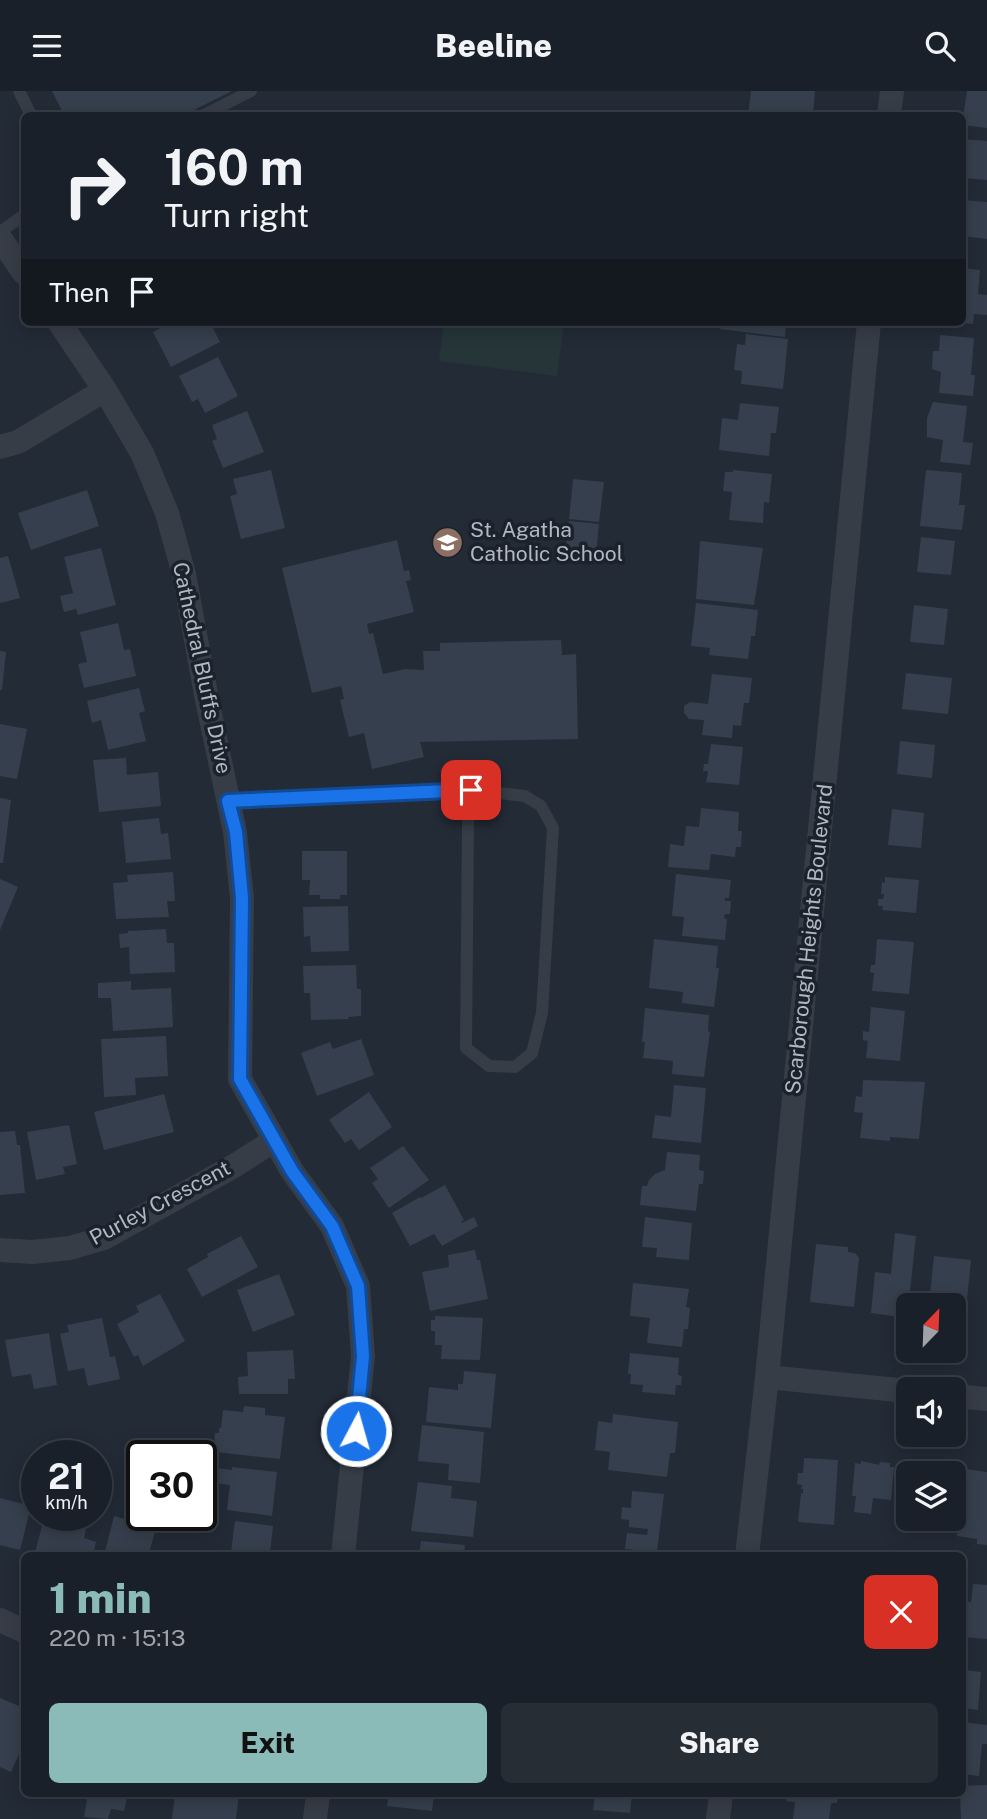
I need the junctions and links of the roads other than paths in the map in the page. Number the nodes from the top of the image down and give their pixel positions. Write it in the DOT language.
graph roads {
  1 [pos="19,91"];
  2 [pos="251,91"];
  3 [pos="892,91"];
  4 [pos="30,112"];
  5 [pos="210,112"];
  6 [pos="889,112"];
  7 [pos="21,217"];
  8 [pos="0,232"];
  9 [pos="0,238"];
  10 [pos="21,269"];
  11 [pos="62,326"];
  12 [pos="869,326"];
  13 [pos="105,390"];
  14 [pos="0,447"];
  15 [pos="471,790"];
  16 [pos="228,801"];
  17 [pos="273,1141"];
  18 [pos="0,1250"];
  19 [pos="767,1377"];
  20 [pos="896,1390"];
  21 [pos="966,1397"];
  22 [pos="987,1399"];
  23 [pos="342,1552"];
  24 [pos="747,1552"];
  25 [pos="0,1620"];
  26 [pos="21,1630"];
  27 [pos="318,1797"];
  28 [pos="721,1797"];
  29 [pos="315,1819"];
  30 [pos="718,1819"];
  1 -- 4 [label="lane"];
  2 -- 5 [label="lane"];
  3 -- 6 [label="street"];
  7 -- 8 [label="lane"];
  9 -- 10 [label="street"];
  11 -- 13 [label="street, Cathedral Bluffs Drive"];
  12 -- 19 [label="street, Scarborough Heights Boulevard"];
  13 -- 14 [label="street"];
  13 -- 16 [label="street, Cathedral Bluffs Drive"];
  15 -- 15 [label="lane"];
  15 -- 16 [label="lane"];
  16 -- 17 [label="street, Cathedral Bluffs Drive"];
  17 -- 18 [label="street, Purley Crescent"];
  17 -- 23 [label="street, Cathedral Bluffs Drive"];
  19 -- 20 [label="street"];
  19 -- 24 [label="street, Scarborough Heights Boulevard"];
  21 -- 22 [label="street"];
  25 -- 26 [label="street"];
  27 -- 29 [label="street"];
  28 -- 30 [label="street"];
}
